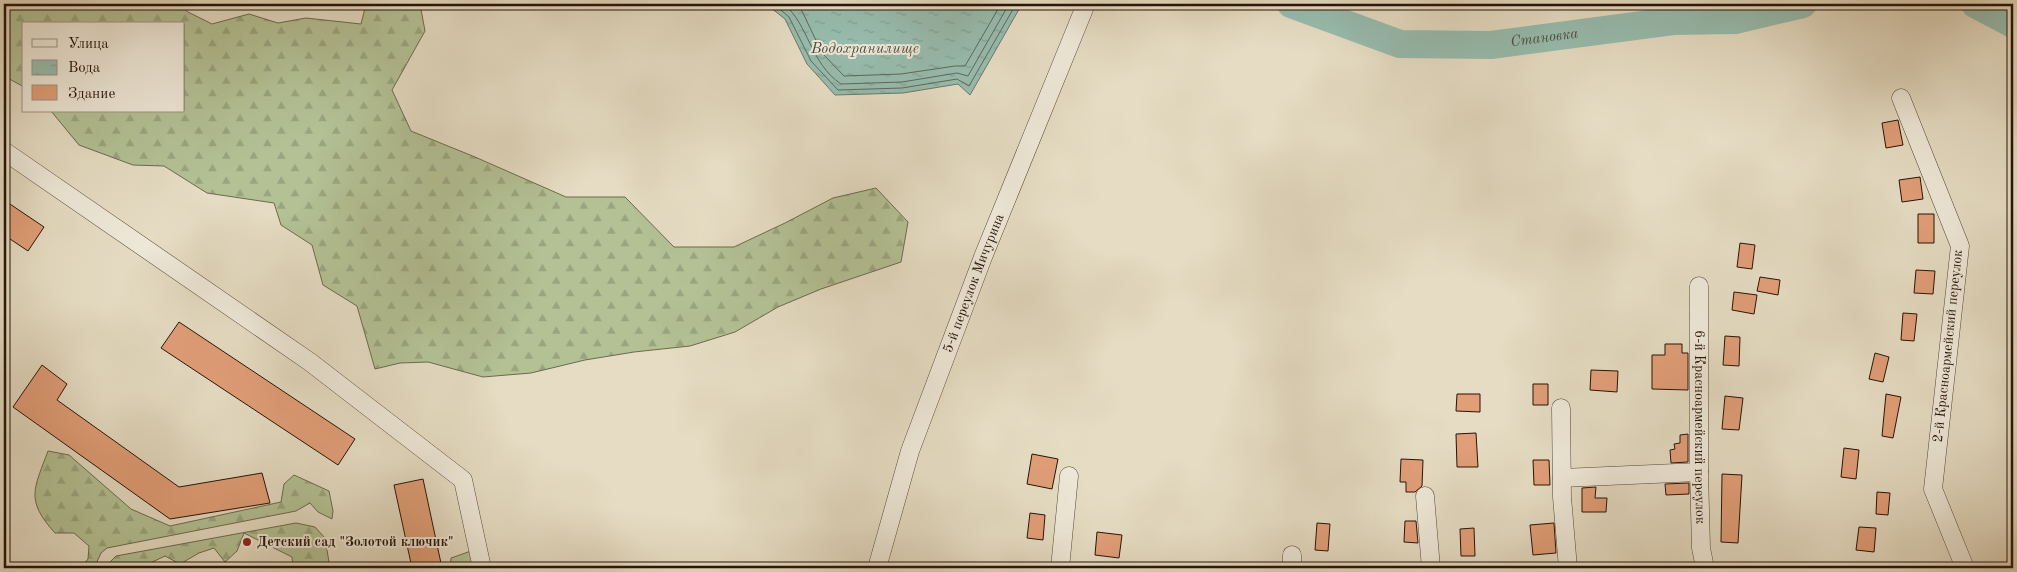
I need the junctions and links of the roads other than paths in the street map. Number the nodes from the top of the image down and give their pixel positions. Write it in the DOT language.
graph roads {
  1 [pos="1086,4"];
  2 [pos="1900,98"];
  3 [pos="4,151"];
  4 [pos="1699,286"];
  5 [pos="1560,408"];
  6 [pos="1699,472"];
  7 [pos="1069,476"];
  8 [pos="1562,478"];
  9 [pos="1425,496"];
  10 [pos="482,568"];
  11 [pos="877,568"];
  12 [pos="1060,568"];
  13 [pos="1431,568"];
  14 [pos="1568,568"];
  15 [pos="1705,568"];
  16 [pos="1965,568"];
  1 -- 11 [label="street, 5-й переулок Мичурина"];
  2 -- 16 [label="street, 2-й Красноармейский переулок"];
  3 -- 10 [label="street"];
  4 -- 6 [label="street, 6-й Красноармейский переулок"];
  5 -- 8 [label="street"];
  6 -- 8 [label="street"];
  6 -- 15 [label="street, 6-й Красноармейский переулок"];
  7 -- 12 [label="street"];
  8 -- 14 [label="street"];
  9 -- 13 [label="street"];
}
